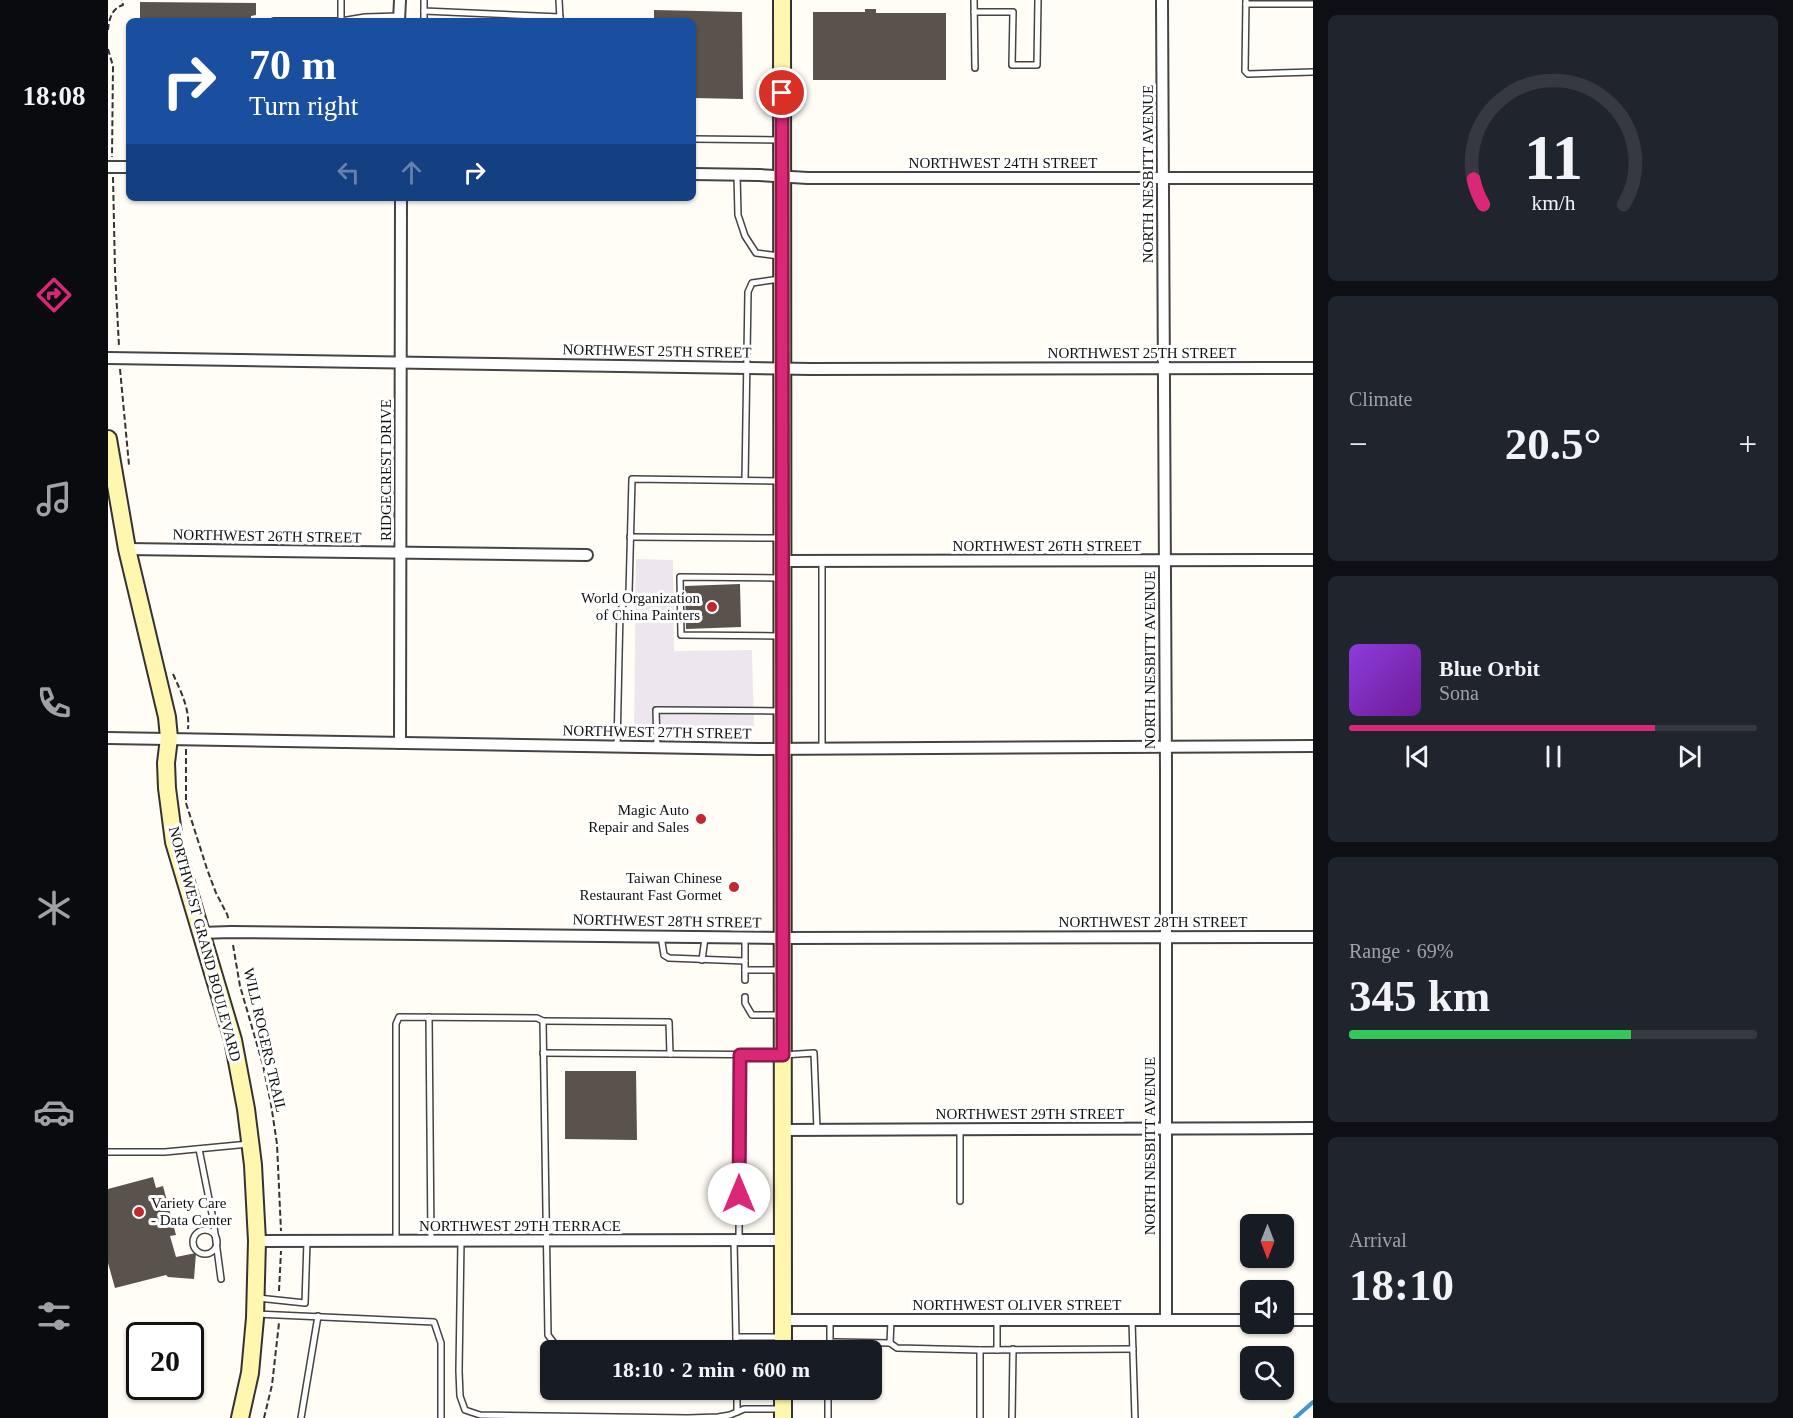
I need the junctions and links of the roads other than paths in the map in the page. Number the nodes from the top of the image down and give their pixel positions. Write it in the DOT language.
graph roads {
  1 [pos="341,0"];
  2 [pos="400,0"];
  3 [pos="424,0"];
  4 [pos="559,0"];
  5 [pos="782,0"];
  6 [pos="974,0"];
  7 [pos="1038,0"];
  8 [pos="1162,0"];
  9 [pos="1246,2"];
  10 [pos="1284,2"];
  11 [pos="1313,4"];
  12 [pos="424,11"];
  13 [pos="974,12"];
  14 [pos="340,18"];
  15 [pos="399,18"];
  16 [pos="424,18"];
  17 [pos="543,18"];
  18 [pos="560,18"];
  19 [pos="975,68"];
  20 [pos="1313,72"];
  21 [pos="696,139"];
  22 [pos="781,140"];
  23 [pos="108,167"];
  24 [pos="126,167"];
  25 [pos="696,174"];
  26 [pos="737,174"];
  27 [pos="781,176"];
  28 [pos="1164,178"];
  29 [pos="1313,178"];
  30 [pos="401,201"];
  31 [pos="782,256"];
  32 [pos="782,279"];
  33 [pos="108,358"];
  34 [pos="401,362"];
  35 [pos="747,367"];
  36 [pos="782,368"];
  37 [pos="1164,368"];
  38 [pos="1313,368"];
  39 [pos="108,439"];
  40 [pos="745,480"];
  41 [pos="782,481"];
  42 [pos="630,537"];
  43 [pos="782,538"];
  44 [pos="127,549"];
  45 [pos="401,552"];
  46 [pos="587,555"];
  47 [pos="1165,560"];
  48 [pos="1313,560"];
  49 [pos="822,561"];
  50 [pos="782,569"];
  51 [pos="782,636"];
  52 [pos="782,711"];
  53 [pos="108,738"];
  54 [pos="169,738"];
  55 [pos="400,743"];
  56 [pos="617,746"];
  57 [pos="1313,746"];
  58 [pos="657,747"];
  59 [pos="822,747"];
  60 [pos="1165,747"];
  61 [pos="782,748"];
  62 [pos="200,933"];
  63 [pos="661,936"];
  64 [pos="705,937"];
  65 [pos="745,937"];
  66 [pos="1165,937"];
  67 [pos="1313,937"];
  68 [pos="783,938"];
  69 [pos="702,960"];
  70 [pos="745,961"];
  71 [pos="745,970"];
  72 [pos="783,970"];
  73 [pos="745,980"];
  74 [pos="745,997"];
  75 [pos="783,1015"];
  76 [pos="429,1017"];
  77 [pos="543,1021"];
  78 [pos="543,1053"];
  79 [pos="670,1054"];
  80 [pos="740,1055"];
  81 [pos="783,1055"];
  82 [pos="1165,1128"];
  83 [pos="1313,1128"];
  84 [pos="817,1129"];
  85 [pos="960,1129"];
  86 [pos="783,1130"];
  87 [pos="251,1144"];
  88 [pos="199,1149"];
  89 [pos="108,1152"];
  90 [pos="960,1201"];
  91 [pos="546,1240"];
  92 [pos="737,1240"];
  93 [pos="783,1240"];
  94 [pos="217,1241"];
  95 [pos="257,1241"];
  96 [pos="308,1241"];
  97 [pos="396,1241"];
  98 [pos="431,1241"];
  99 [pos="461,1241"];
  100 [pos="221,1279"];
  101 [pos="255,1306"];
  102 [pos="318,1316"];
  103 [pos="830,1320"];
  104 [pos="891,1320"];
  105 [pos="997,1320"];
  106 [pos="1132,1320"];
  107 [pos="1166,1320"];
  108 [pos="1240,1320"];
  109 [pos="1294,1320"];
  110 [pos="1313,1320"];
  111 [pos="783,1336"];
  112 [pos="736,1337"];
  113 [pos="552,1340"];
  114 [pos="830,1340"];
  115 [pos="882,1343"];
  116 [pos="890,1343"];
  117 [pos="1013,1349"];
  118 [pos="1133,1349"];
  119 [pos="980,1350"];
  120 [pos="997,1350"];
  121 [pos="737,1400"];
  122 [pos="828,1400"];
  123 [pos="737,1412"];
  124 [pos="783,1413"];
  125 [pos="240,1418"];
  126 [pos="301,1418"];
  127 [pos="441,1418"];
  128 [pos="828,1418"];
  129 [pos="980,1418"];
  130 [pos="1012,1418"];
  131 [pos="1135,1418"];
  1 -- 14 [label="lane"];
  2 -- 15 [label="street"];
  3 -- 12 [label="lane"];
  4 -- 18 [label="lane"];
  5 -- 22 [label="main road"];
  6 -- 13 [label="lane"];
  7 -- 13 [label="lane"];
  8 -- 28 [label="street, NORTH NESBITT AVENUE"];
  9 -- 10 [label="lane"];
  9 -- 20 [label="lane"];
  10 -- 11 [label="lane"];
  12 -- 16 [label="lane"];
  12 -- 17 [label="lane"];
  13 -- 19 [label="lane"];
  21 -- 22 [label="lane"];
  22 -- 27 [label="main road"];
  23 -- 24 [label="street"];
  25 -- 26 [label="street, NORTHWEST 24TH STREET"];
  26 -- 27 [label="street, NORTHWEST 24TH STREET"];
  26 -- 31 [label="lane"];
  27 -- 28 [label="street, NORTHWEST 24TH STREET"];
  27 -- 31 [label="main road"];
  28 -- 29 [label="street, NORTHWEST 24TH STREET"];
  28 -- 37 [label="street, NORTH NESBITT AVENUE"];
  30 -- 34 [label="street, RIDGECREST DRIVE"];
  31 -- 32 [label="main road"];
  32 -- 35 [label="lane"];
  32 -- 36 [label="main road"];
  33 -- 34 [label="street, NORTHWEST 25TH STREET"];
  34 -- 35 [label="street, NORTHWEST 25TH STREET"];
  34 -- 45 [label="street, RIDGECREST DRIVE"];
  35 -- 36 [label="street, NORTHWEST 25TH STREET"];
  35 -- 40 [label="lane"];
  36 -- 37 [label="street, NORTHWEST 25TH STREET"];
  36 -- 41 [label="main road"];
  37 -- 38 [label="street, NORTHWEST 25TH STREET"];
  37 -- 47 [label="street, NORTH NESBITT AVENUE"];
  39 -- 44 [label="main road, NORTHWEST GRAND BOULEVARD"];
  40 -- 41 [label="lane"];
  40 -- 42 [label="lane"];
  41 -- 43 [label="main road"];
  42 -- 43 [label="lane"];
  42 -- 56 [label="lane"];
  43 -- 50 [label="main road"];
  44 -- 45 [label="street, NORTHWEST 26TH STREET"];
  44 -- 54 [label="main road, NORTHWEST GRAND BOULEVARD"];
  45 -- 46 [label="street, NORTHWEST 26TH STREET"];
  45 -- 55 [label="street, RIDGECREST DRIVE"];
  47 -- 48 [label="street, NORTHWEST 26TH STREET"];
  47 -- 49 [label="street, NORTHWEST 26TH STREET"];
  47 -- 60 [label="street, NORTH NESBITT AVENUE"];
  49 -- 50 [label="street, NORTHWEST 26TH STREET"];
  49 -- 59 [label="lane"];
  50 -- 51 [label="main road"];
  50 -- 51 [label="lane"];
  51 -- 52 [label="main road"];
  52 -- 58 [label="lane"];
  52 -- 61 [label="main road"];
  53 -- 54 [label="street, NORTHWEST 27TH STREET"];
  54 -- 55 [label="street, NORTHWEST 27TH STREET"];
  54 -- 62 [label="main road, NORTHWEST GRAND BOULEVARD"];
  55 -- 56 [label="street, NORTHWEST 27TH STREET"];
  56 -- 58 [label="street, NORTHWEST 27TH STREET"];
  57 -- 60 [label="street, NORTHWEST 27TH STREET"];
  58 -- 61 [label="street, NORTHWEST 27TH STREET"];
  59 -- 60 [label="street, NORTHWEST 27TH STREET"];
  59 -- 61 [label="street, NORTHWEST 27TH STREET"];
  60 -- 66 [label="street, NORTH NESBITT AVENUE"];
  61 -- 68 [label="main road"];
  62 -- 63 [label="street, NORTHWEST 28TH STREET"];
  62 -- 87 [label="main road, NORTHWEST GRAND BOULEVARD"];
  63 -- 64 [label="street, NORTHWEST 28TH STREET"];
  63 -- 69 [label="lane"];
  64 -- 65 [label="street, NORTHWEST 28TH STREET"];
  64 -- 69 [label="lane"];
  65 -- 68 [label="street, NORTHWEST 28TH STREET"];
  65 -- 70 [label="lane"];
  66 -- 67 [label="street, NORTHWEST 28TH STREET"];
  66 -- 68 [label="street, NORTHWEST 28TH STREET"];
  66 -- 82 [label="street, NORTH NESBITT AVENUE"];
  68 -- 72 [label="main road"];
  69 -- 70 [label="lane"];
  70 -- 71 [label="lane"];
  71 -- 72 [label="lane"];
  71 -- 73 [label="lane"];
  72 -- 75 [label="main road"];
  74 -- 75 [label="lane"];
  75 -- 81 [label="main road"];
  76 -- 77 [label="lane"];
  76 -- 97 [label="lane"];
  76 -- 98 [label="lane"];
  77 -- 78 [label="lane"];
  77 -- 79 [label="lane"];
  78 -- 79 [label="lane"];
  78 -- 91 [label="lane"];
  79 -- 80 [label="lane"];
  80 -- 81 [label="lane"];
  80 -- 92 [label="lane"];
  81 -- 84 [label="lane"];
  81 -- 86 [label="main road"];
  82 -- 83 [label="street, NORTHWEST 29TH STREET"];
  82 -- 85 [label="street, NORTHWEST 29TH STREET"];
  82 -- 107 [label="street, NORTH NESBITT AVENUE"];
  84 -- 85 [label="street, NORTHWEST 29TH STREET"];
  84 -- 86 [label="street, NORTHWEST 29TH STREET"];
  85 -- 90 [label="lane"];
  86 -- 93 [label="main road"];
  87 -- 88 [label="lane"];
  87 -- 95 [label="main road, NORTHWEST GRAND BOULEVARD"];
  88 -- 89 [label="lane"];
  88 -- 94 [label="lane"];
  91 -- 92 [label="street, NORTHWEST 29TH TERRACE"];
  91 -- 99 [label="street, NORTHWEST 29TH TERRACE"];
  91 -- 113 [label="lane"];
  92 -- 93 [label="street, NORTHWEST 29TH TERRACE"];
  92 -- 112 [label="lane"];
  93 -- 111 [label="main road"];
  94 -- 94 [label="lane"];
  94 -- 100 [label="lane"];
  95 -- 96 [label="street, NORTHWEST 29TH TERRACE"];
  95 -- 101 [label="main road, NORTHWEST GRAND BOULEVARD"];
  96 -- 97 [label="street, NORTHWEST 29TH TERRACE"];
  96 -- 101 [label="lane"];
  97 -- 98 [label="street, NORTHWEST 29TH TERRACE"];
  98 -- 99 [label="street, NORTHWEST 29TH TERRACE"];
  99 -- 123 [label="lane"];
  101 -- 102 [label="lane"];
  101 -- 125 [label="main road, NORTHWEST GRAND BOULEVARD"];
  102 -- 126 [label="lane"];
  102 -- 127 [label="lane"];
  103 -- 104 [label="street, NORTHWEST OLIVER STREET"];
  103 -- 111 [label="street, NORTHWEST OLIVER STREET"];
  103 -- 114 [label="lane"];
  104 -- 105 [label="street, NORTHWEST OLIVER STREET"];
  104 -- 116 [label="lane"];
  105 -- 106 [label="street, NORTHWEST OLIVER STREET"];
  105 -- 120 [label="lane"];
  106 -- 107 [label="street, NORTHWEST OLIVER STREET"];
  106 -- 118 [label="lane"];
  107 -- 108 [label="street, NORTHWEST OLIVER STREET"];
  109 -- 110 [label="street"];
  111 -- 112 [label="lane"];
  115 -- 116 [label="lane"];
  116 -- 119 [label="lane"];
  117 -- 118 [label="lane"];
  117 -- 120 [label="lane"];
  117 -- 130 [label="lane"];
  118 -- 131 [label="lane"];
  119 -- 120 [label="lane"];
  119 -- 129 [label="lane"];
  121 -- 123 [label="lane"];
  122 -- 128 [label="lane"];
  123 -- 124 [label="lane"];
}
